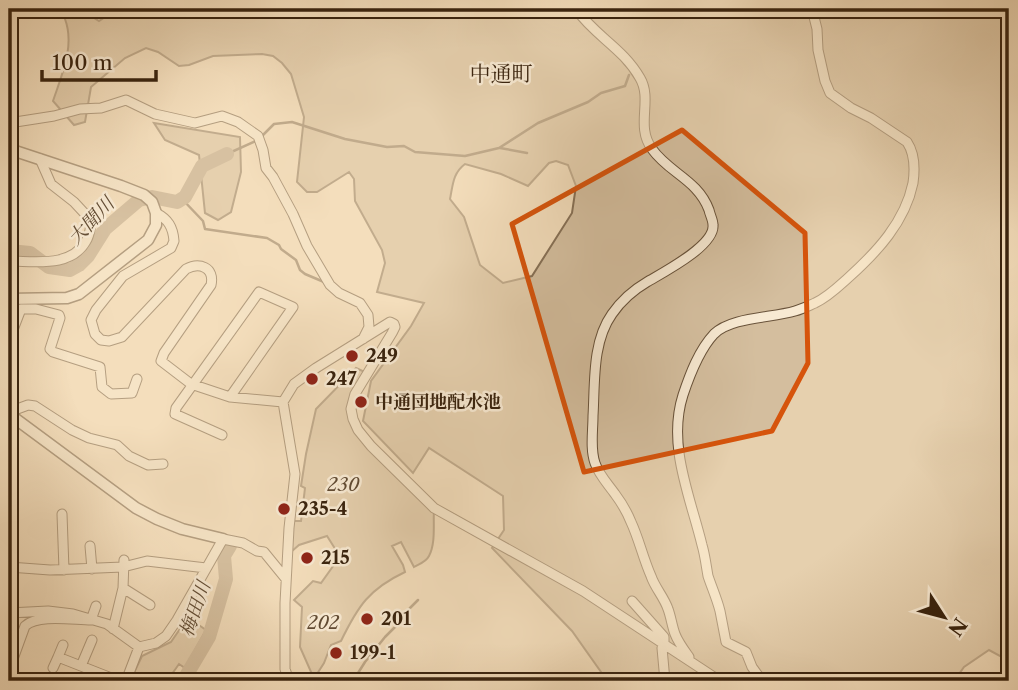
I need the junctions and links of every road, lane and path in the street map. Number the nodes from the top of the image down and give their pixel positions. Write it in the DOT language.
graph roads {
  1 [pos="576,9"];
  2 [pos="812,9"];
  3 [pos="9,122"];
  4 [pos="9,149"];
  5 [pos="40,159"];
  6 [pos="151,203"];
  7 [pos="9,261"];
  8 [pos="9,299"];
  9 [pos="9,336"];
  10 [pos="362,340"];
  11 [pos="137,379"];
  12 [pos="191,384"];
  13 [pos="230,397"];
  14 [pos="283,402"];
  15 [pos="9,413"];
  16 [pos="222,435"];
  17 [pos="163,464"];
  18 [pos="62,514"];
  19 [pos="223,539"];
  20 [pos="90,546"];
  21 [pos="284,559"];
  22 [pos="123,563"];
  23 [pos="9,567"];
  24 [pos="206,568"];
  25 [pos="92,569"];
  26 [pos="64,570"];
  27 [pos="123,588"];
  28 [pos="632,601"];
  29 [pos="150,605"];
  30 [pos="96,606"];
  31 [pos="9,612"];
  32 [pos="91,620"];
  33 [pos="113,629"];
  34 [pos="92,644"];
  35 [pos="664,644"];
  36 [pos="63,645"];
  37 [pos="139,648"];
  38 [pos="58,657"];
  39 [pos="691,661"];
  40 [pos="81,666"];
  41 [pos="53,668"];
  42 [pos="9,670"];
  43 [pos="94,677"];
  44 [pos="286,677"];
  45 [pos="119,681"];
  46 [pos="126,681"];
  47 [pos="665,681"];
  48 [pos="720,681"];
  49 [pos="762,681"];
  1 -- 39 [label="street"];
  2 -- 49 [label="street"];
  3 -- 10 [label="street"];
  4 -- 5 [label="street"];
  5 -- 6 [label="street"];
  5 -- 7 [label="street"];
  6 -- 8 [label="street"];
  6 -- 12 [label="street"];
  9 -- 11 [label="street"];
  10 -- 14 [label="street"];
  10 -- 35 [label="street"];
  12 -- 13 [label="street"];
  12 -- 13 [label="street"];
  12 -- 16 [label="street"];
  13 -- 14 [label="street"];
  14 -- 21 [label="street"];
  15 -- 17 [label="street"];
  15 -- 19 [label="street"];
  18 -- 26 [label="street"];
  19 -- 21 [label="street"];
  19 -- 24 [label="street"];
  20 -- 25 [label="street"];
  21 -- 44 [label="street"];
  22 -- 24 [label="street"];
  22 -- 25 [label="street"];
  22 -- 27 [label="street"];
  23 -- 26 [label="street"];
  24 -- 37 [label="street"];
  25 -- 26 [label="street"];
  27 -- 29 [label="street"];
  27 -- 33 [label="street"];
  28 -- 35 [label="street"];
  30 -- 32 [label="street"];
  31 -- 32 [label="street"];
  32 -- 33 [label="street"];
  32 -- 42 [label="street"];
  33 -- 37 [label="street"];
  34 -- 40 [label="street"];
  35 -- 39 [label="street"];
  35 -- 47 [label="street"];
  36 -- 38 [label="street"];
  37 -- 46 [label="street"];
  38 -- 40 [label="street"];
  38 -- 41 [label="street"];
  39 -- 48 [label="street"];
  40 -- 43 [label="street"];
  43 -- 45 [label="street"];
}
